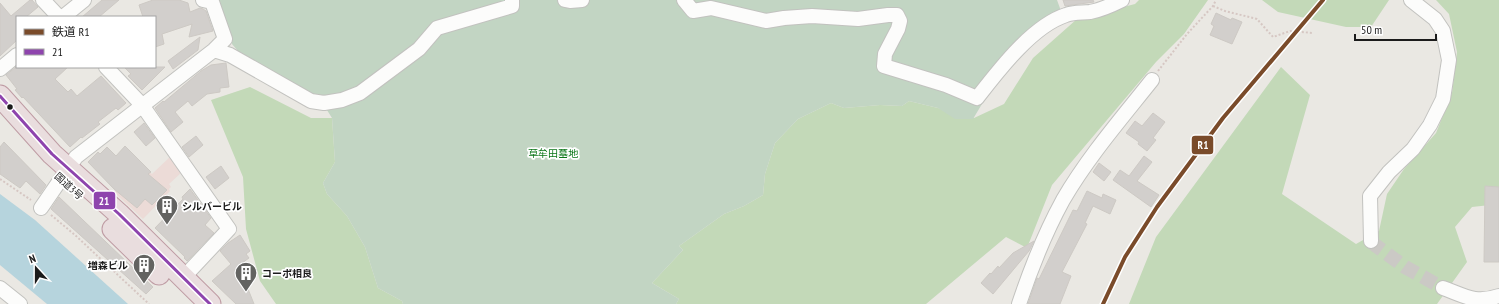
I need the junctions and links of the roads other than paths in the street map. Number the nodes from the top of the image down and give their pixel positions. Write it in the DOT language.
graph roads {
  1 [pos="44,0"];
  2 [pos="84,0"];
  3 [pos="203,0"];
  4 [pos="512,0"];
  5 [pos="565,0"];
  6 [pos="582,0"];
  7 [pos="684,0"];
  8 [pos="1122,0"];
  9 [pos="1411,0"];
  10 [pos="58,16"];
  11 [pos="64,16"];
  12 [pos="214,50"];
  13 [pos="16,56"];
  14 [pos="107,68"];
  15 [pos="0,69"];
  16 [pos="1152,80"];
  17 [pos="0,96"];
  18 [pos="142,105"];
  19 [pos="0,118"];
  20 [pos="65,173"];
  21 [pos="41,208"];
  22 [pos="1371,241"];
  23 [pos="183,278"];
  24 [pos="0,288"];
  25 [pos="1443,288"];
  26 [pos="1499,296"];
  27 [pos="20,304"];
  28 [pos="190,304"];
  29 [pos="210,304"];
  30 [pos="1019,304"];
  1 -- 10 [label="street"];
  2 -- 11 [label="street"];
  3 -- 12 [label="street"];
  4 -- 12 [label="street"];
  5 -- 6 [label="street"];
  7 -- 8 [label="street"];
  9 -- 22 [label="street"];
  12 -- 18 [label="street"];
  13 -- 15 [label="street"];
  14 -- 18 [label="street"];
  16 -- 30 [label="street"];
  17 -- 20 [label="highway, 国道3号"];
  18 -- 20 [label="street"];
  18 -- 23 [label="street"];
  19 -- 20 [label="highway, 国道3号"];
  20 -- 21 [label="street"];
  20 -- 23 [label="highway, 国道3号"];
  20 -- 28 [label="highway, 国道3号"];
  23 -- 29 [label="highway, 国道3号"];
  24 -- 27 [label="street"];
  25 -- 26 [label="street"];
}
